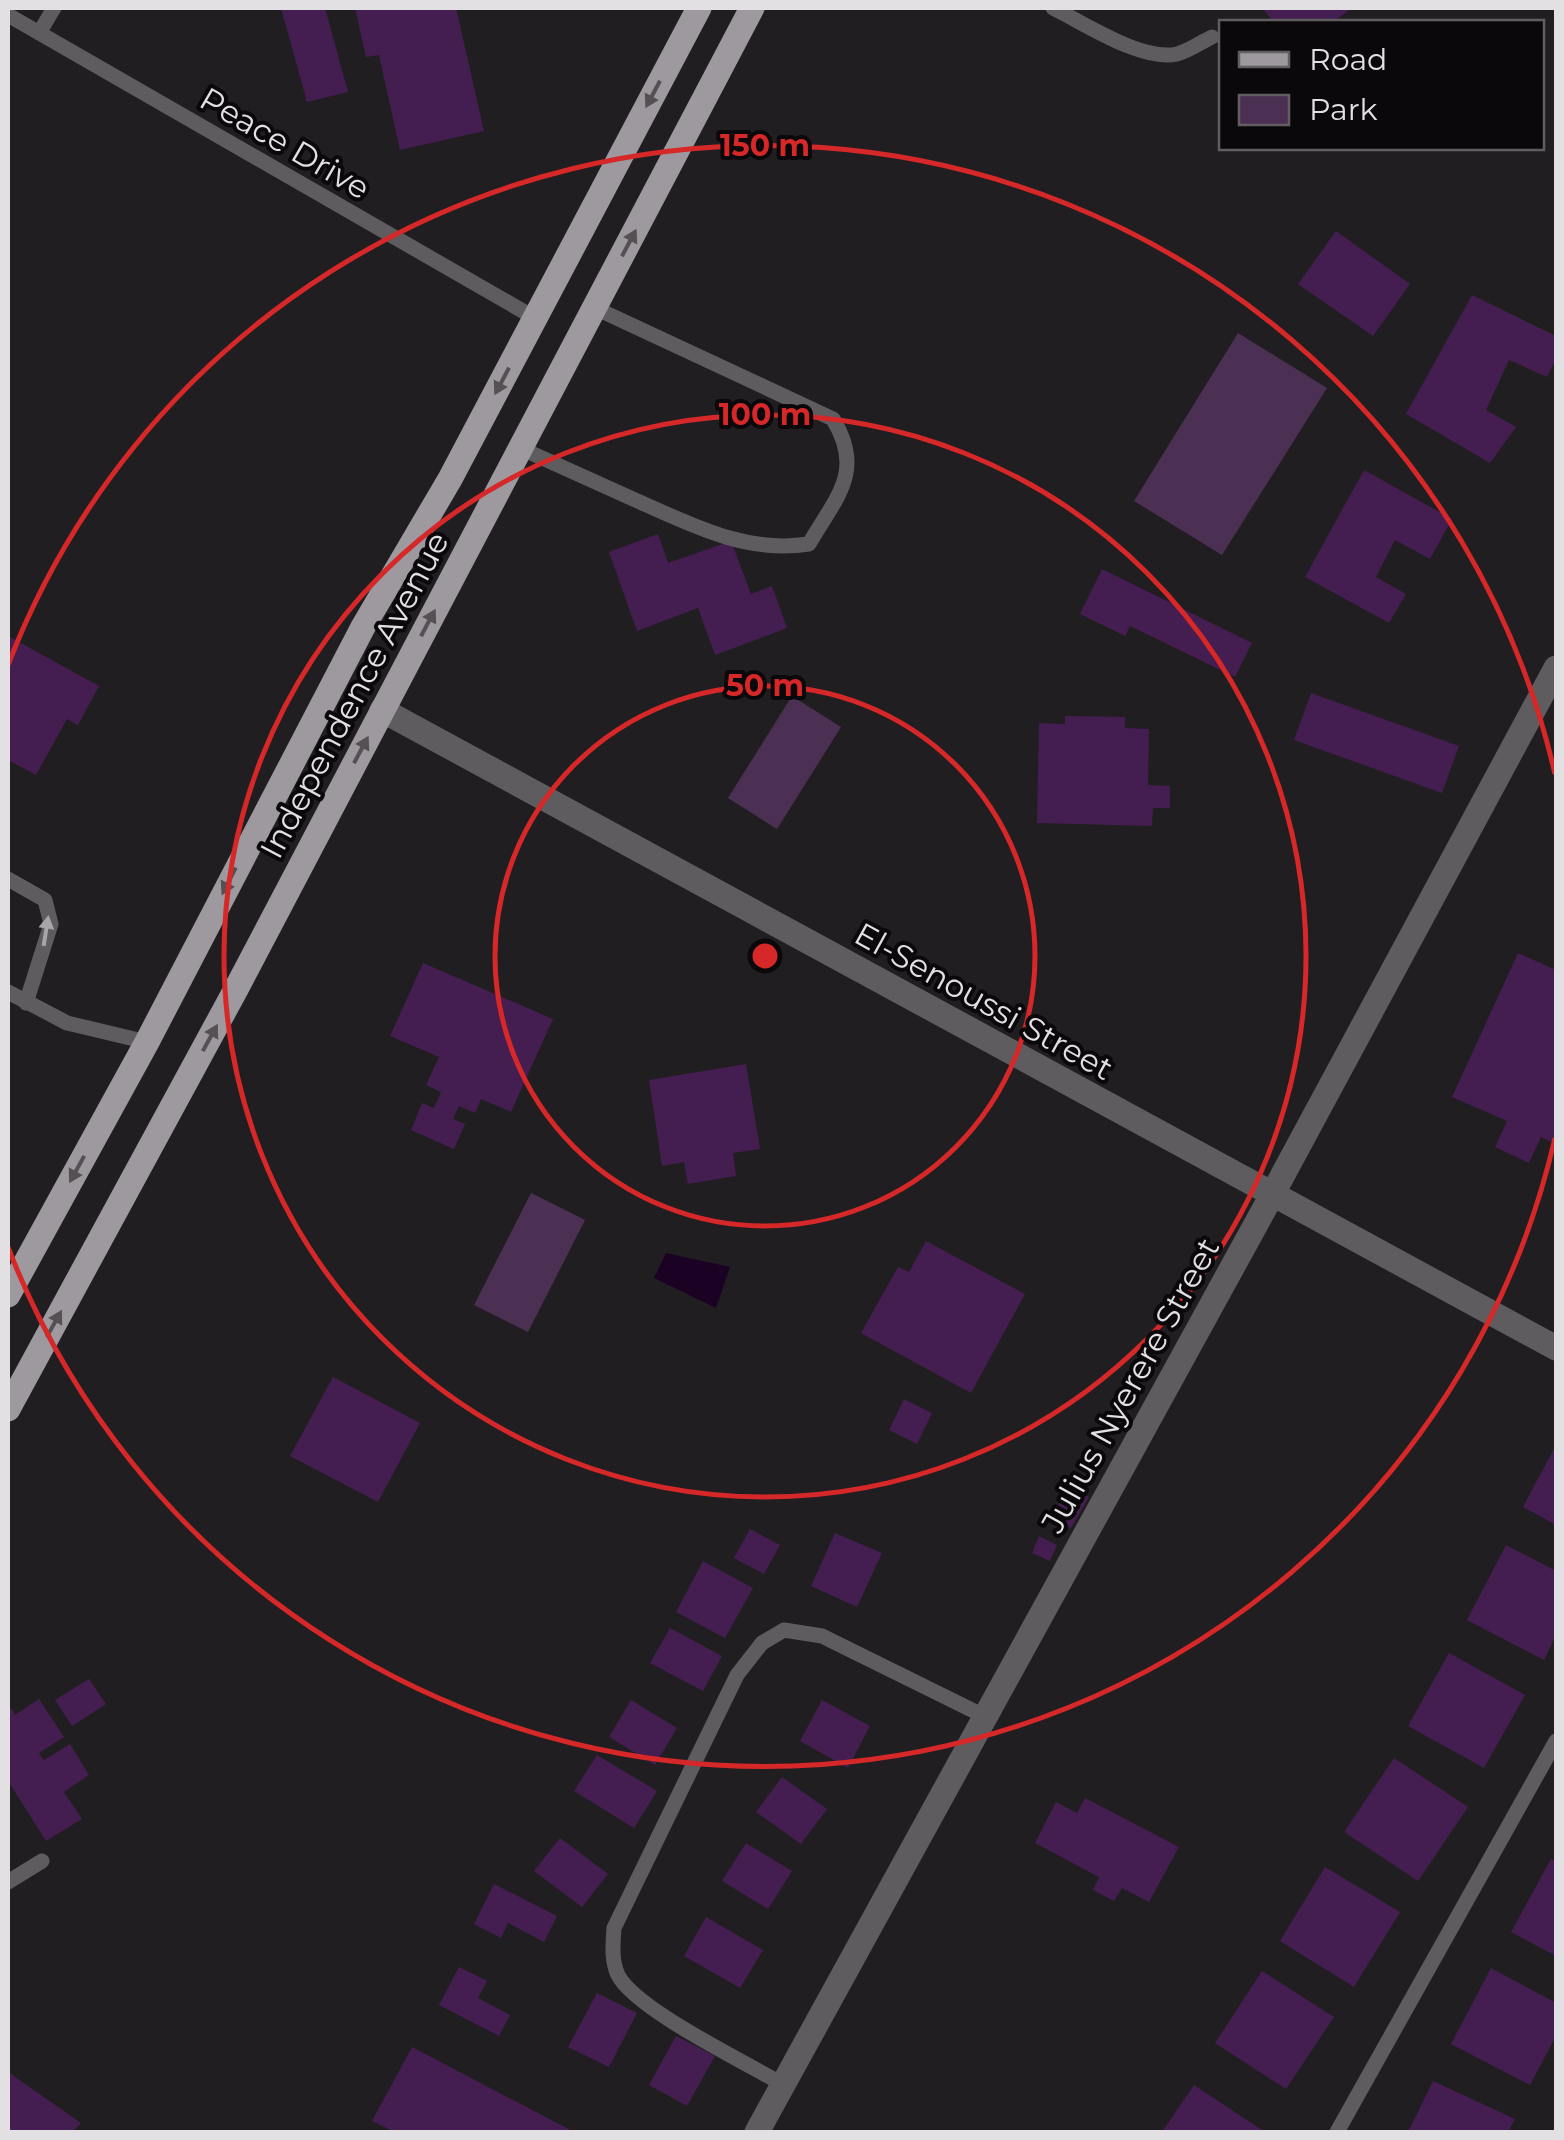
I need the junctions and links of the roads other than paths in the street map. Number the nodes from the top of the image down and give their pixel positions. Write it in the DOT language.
graph roads {
  1 [pos="54,8"];
  2 [pos="699,8"];
  3 [pos="752,8"];
  4 [pos="1053,8"];
  5 [pos="8,15"];
  6 [pos="39,33"];
  7 [pos="1212,36"];
  8 [pos="595,308"];
  9 [pos="535,318"];
  10 [pos="520,448"];
  11 [pos="1556,668"];
  12 [pos="382,710"];
  13 [pos="8,880"];
  14 [pos="8,992"];
  15 [pos="26,1003"];
  16 [pos="147,1042"];
  17 [pos="1272,1195"];
  18 [pos="8,1294"];
  19 [pos="1556,1348"];
  20 [pos="8,1409"];
  21 [pos="984,1716"];
  22 [pos="1556,1740"];
  23 [pos="42,1860"];
  24 [pos="8,1882"];
  25 [pos="782,2084"];
  26 [pos="756,2132"];
  27 [pos="1337,2132"];
  1 -- 6 [label="lane"];
  2 -- 9 [label="main road, Independence Avenue, one-way"];
  8 -- 3 [label="main road, Independence Avenue, one-way"];
  4 -- 7 [label="lane"];
  5 -- 6 [label="lane, Peace Drive"];
  6 -- 9 [label="lane, Peace Drive"];
  8 -- 10 [label="main road, Independence Avenue"];
  8 -- 10 [label="lane"];
  9 -- 16 [label="main road, Independence Avenue, one-way"];
  12 -- 10 [label="main road, Independence Avenue, one-way"];
  11 -- 17 [label="street, Julius Nyerere Street"];
  12 -- 17 [label="street, El-Senoussi Street"];
  20 -- 12 [label="main road, Independence Avenue, one-way"];
  15 -- 13 [label="lane, one-way"];
  14 -- 15 [label="lane"];
  15 -- 16 [label="lane"];
  16 -- 18 [label="main road, Independence Avenue, one-way"];
  17 -- 19 [label="street, El-Senoussi Street"];
  17 -- 21 [label="street, Julius Nyerere Street"];
  21 -- 25 [label="street, Julius Nyerere Street"];
  21 -- 25 [label="lane"];
  22 -- 27 [label="lane"];
  23 -- 24 [label="lane"];
  25 -- 26 [label="street, Julius Nyerere Street"];
}
